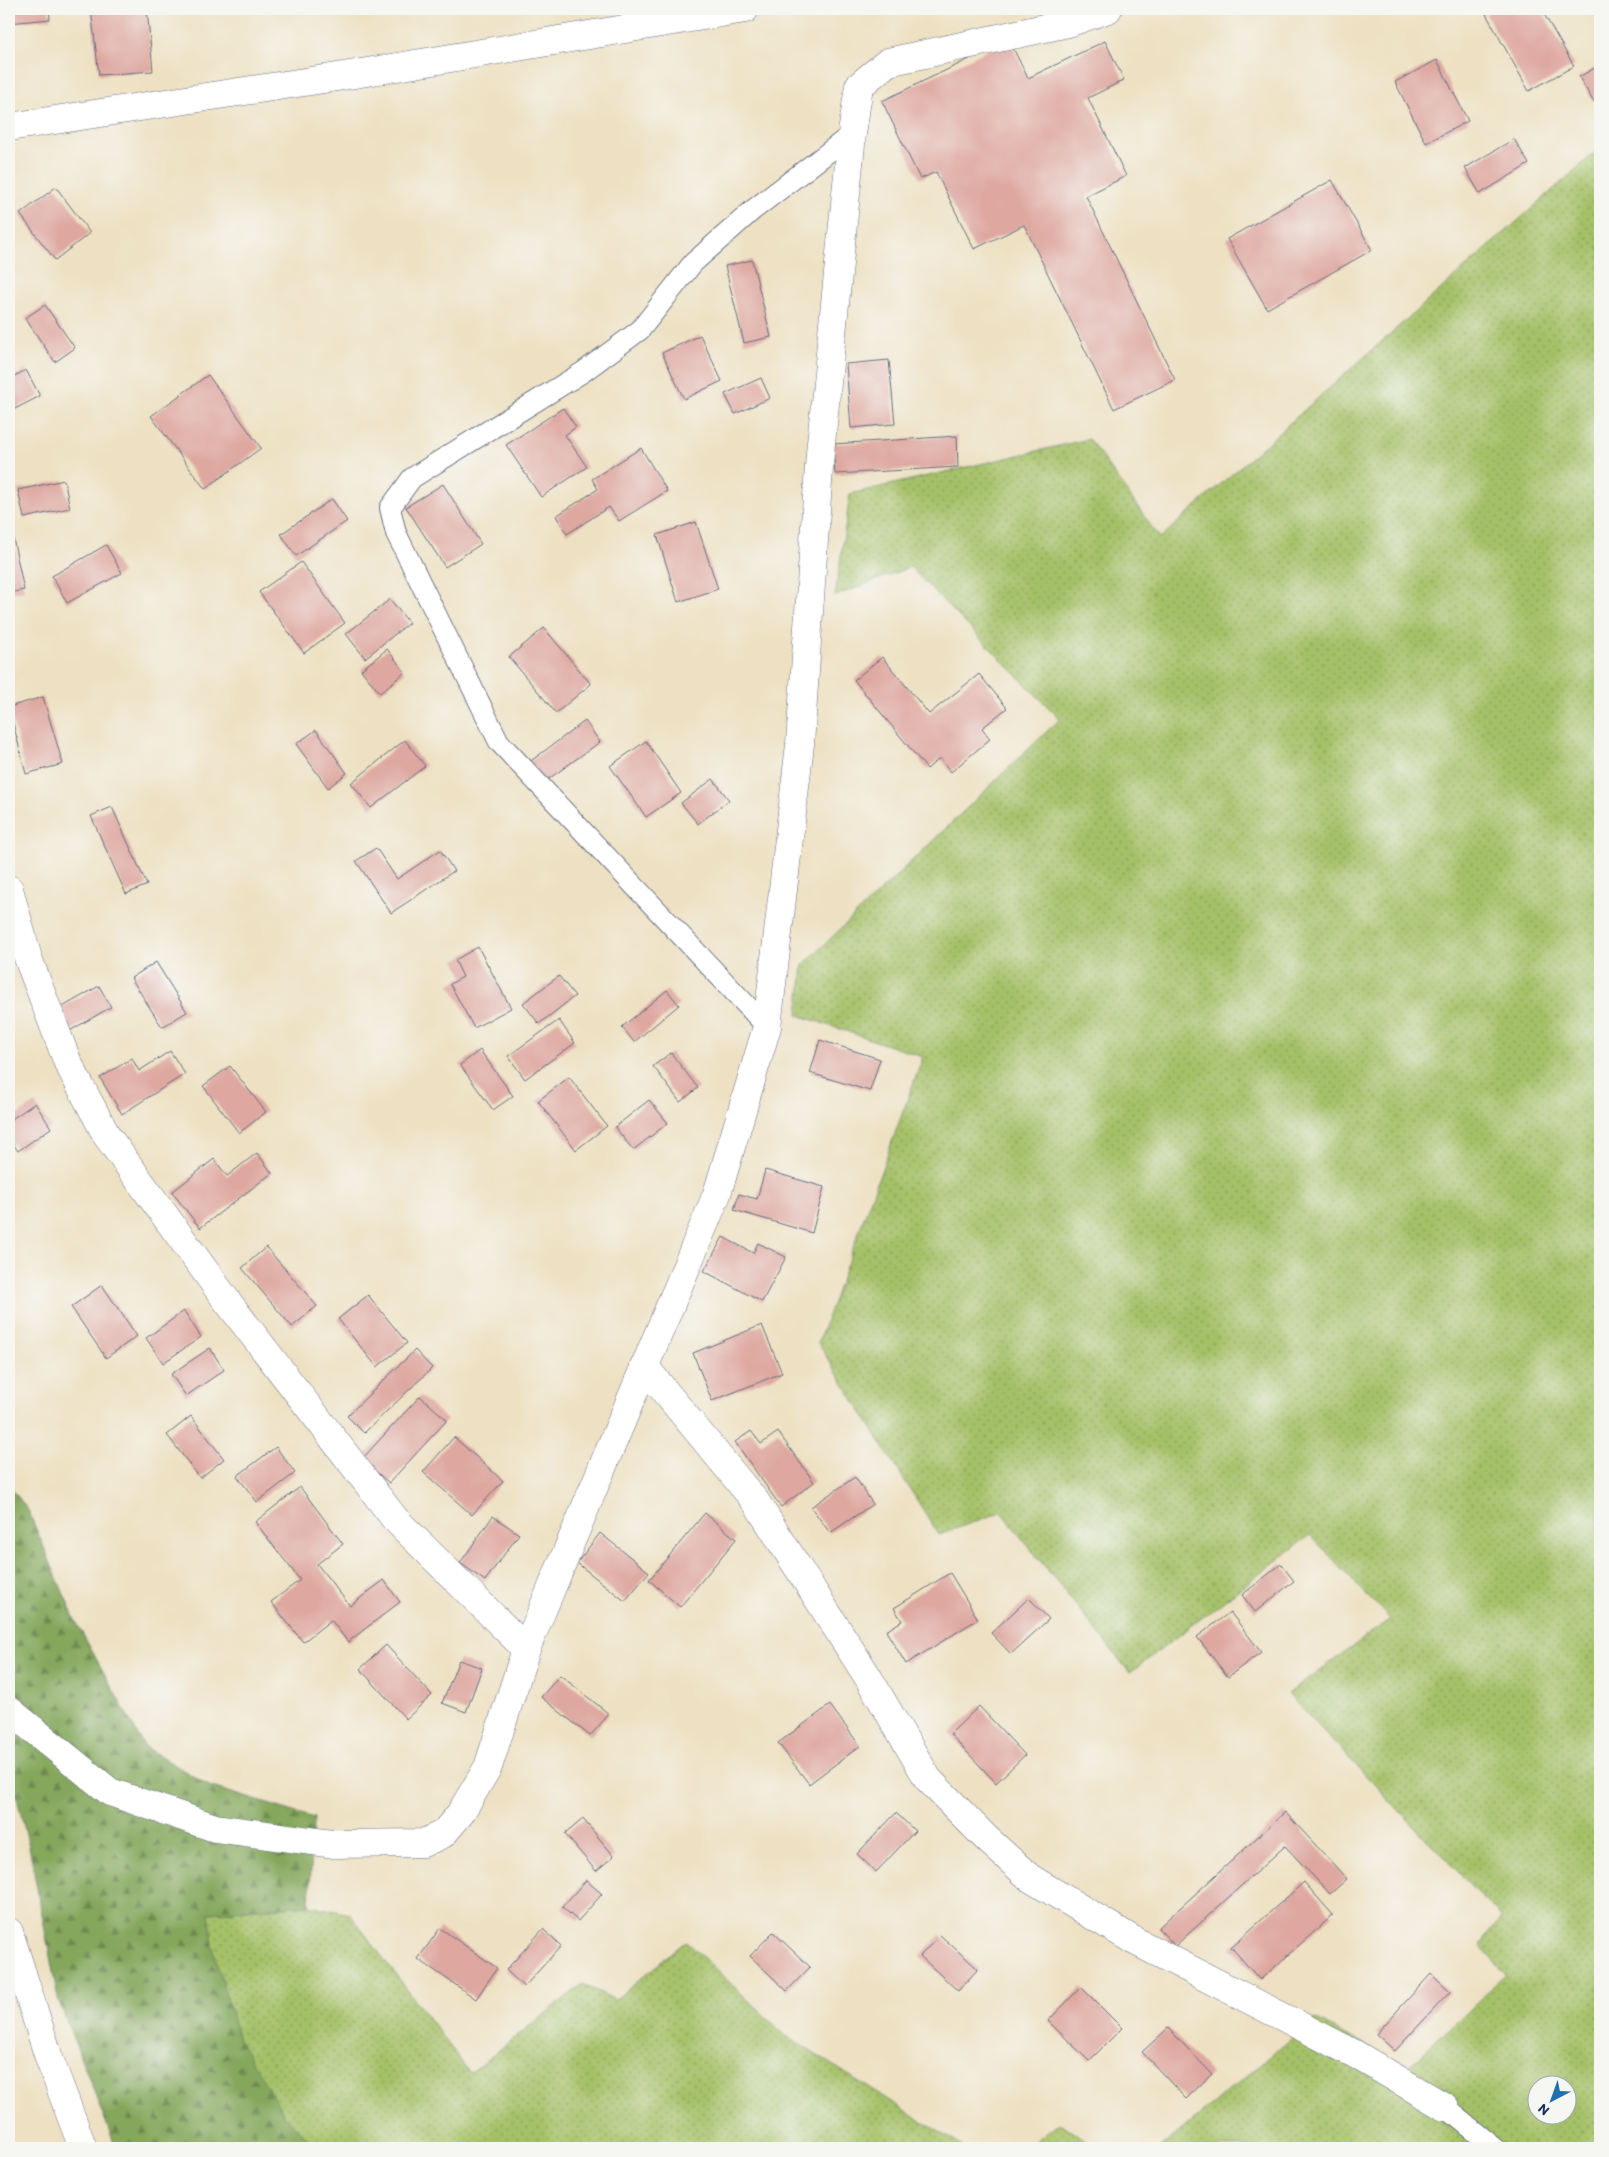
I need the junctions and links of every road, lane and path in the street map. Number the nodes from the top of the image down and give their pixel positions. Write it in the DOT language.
graph roads {
  1 [pos="745,9"];
  2 [pos="1108,9"];
  3 [pos="13,124"];
  4 [pos="852,134"];
  5 [pos="9,889"];
  6 [pos="767,1027"];
  7 [pos="644,1366"];
  8 [pos="526,1649"];
  9 [pos="9,1710"];
  10 [pos="9,1932"];
  11 [pos="1445,2107"];
  12 [pos="83,2148"];
  13 [pos="1495,2148"];
  1 -- 3 [label="street"];
  2 -- 4 [label="street"];
  4 -- 6 [label="street"];
  4 -- 6 [label="lane"];
  5 -- 8 [label="street"];
  6 -- 7 [label="street"];
  7 -- 8 [label="street"];
  7 -- 11 [label="street"];
  8 -- 9 [label="street"];
  10 -- 12 [label="street"];
  11 -- 13 [label="lane"];
}
